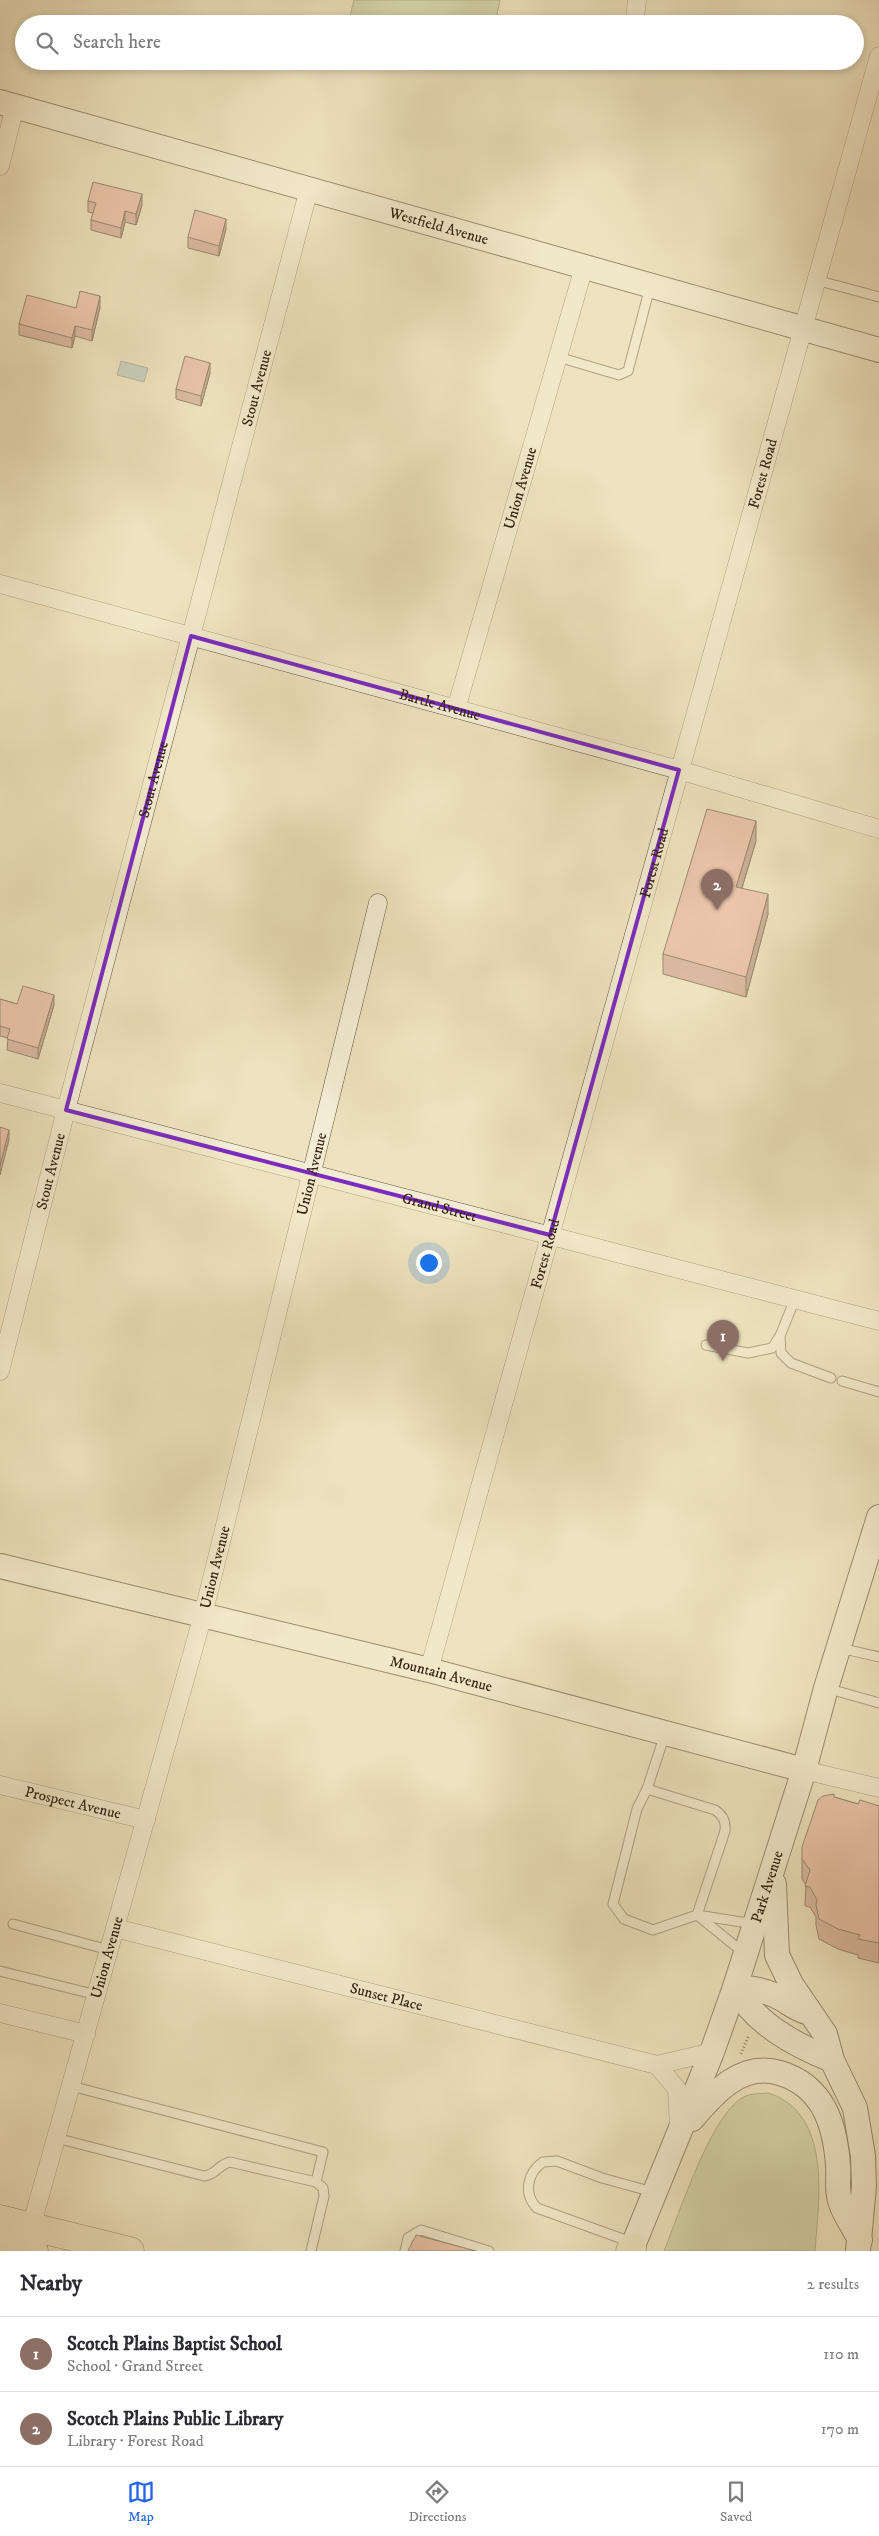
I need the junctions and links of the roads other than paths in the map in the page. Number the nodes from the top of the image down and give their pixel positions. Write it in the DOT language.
graph roads {
  1 [pos="879,56"];
  2 [pos="8,104"];
  3 [pos="0,166"];
  4 [pos="309,189"];
  5 [pos="584,267"];
  6 [pos="816,280"];
  7 [pos="650,286"];
  8 [pos="879,298"];
  9 [pos="802,328"];
  10 [pos="879,350"];
  11 [pos="558,356"];
  12 [pos="0,584"];
  13 [pos="191,636"];
  14 [pos="456,709"];
  15 [pos="679,770"];
  16 [pos="879,828"];
  17 [pos="378,903"];
  18 [pos="0,1093"];
  19 [pos="66,1110"];
  20 [pos="312,1174"];
  21 [pos="550,1235"];
  22 [pos="796,1299"];
  23 [pos="879,1321"];
  24 [pos="780,1336"];
  25 [pos="706,1345"];
  26 [pos="0,1371"];
  27 [pos="831,1378"];
  28 [pos="842,1381"];
  29 [pos="879,1392"];
  30 [pos="877,1528"];
  31 [pos="0,1566"];
  32 [pos="203,1615"];
  33 [pos="839,1647"];
  34 [pos="879,1657"];
  35 [pos="428,1670"];
  36 [pos="826,1688"];
  37 [pos="879,1703"];
  38 [pos="665,1733"];
  39 [pos="804,1770"];
  40 [pos="878,1784"];
  41 [pos="0,1785"];
  42 [pos="647,1789"];
  43 [pos="146,1820"];
  44 [pos="773,1862"];
  45 [pos="697,1915"];
  46 [pos="13,1924"];
  47 [pos="754,1924"];
  48 [pos="115,1928"];
  49 [pos="109,1950"];
  50 [pos="745,1954"];
  51 [pos="0,1971"];
  52 [pos="735,1987"];
  53 [pos="97,1995"];
  54 [pos="808,2012"];
  55 [pos="0,2013"];
  56 [pos="86,2034"];
  57 [pos="712,2052"];
  58 [pos="832,2060"];
  59 [pos="657,2065"];
  60 [pos="71,2086"];
  61 [pos="680,2133"];
  62 [pos="56,2138"];
  63 [pos="316,2182"];
  64 [pos="655,2192"];
  65 [pos="0,2219"];
  66 [pos="23,2244"];
  67 [pos="859,2245"];
  68 [pos="632,2248"];
  69 [pos="130,2251"];
  70 [pos="311,2251"];
  71 [pos="405,2251"];
  72 [pos="489,2251"];
  1 -- 6 [label="street, Forest Road"];
  2 -- 3 [label="street"];
  2 -- 4 [label="street, Westfield Avenue"];
  4 -- 5 [label="street, Westfield Avenue"];
  4 -- 13 [label="street, Stout Avenue"];
  5 -- 7 [label="street, Westfield Avenue"];
  5 -- 11 [label="street, Union Avenue"];
  6 -- 8 [label="lane"];
  6 -- 9 [label="street, Forest Road"];
  7 -- 9 [label="street, Westfield Avenue"];
  7 -- 11 [label="lane"];
  9 -- 10 [label="street, Westfield Avenue"];
  9 -- 15 [label="street, Forest Road"];
  11 -- 14 [label="street, Union Avenue"];
  12 -- 13 [label="street, Bartle Avenue"];
  13 -- 14 [label="street, Bartle Avenue"];
  13 -- 19 [label="street, Stout Avenue"];
  14 -- 15 [label="street, Bartle Avenue"];
  15 -- 16 [label="street, Bartle Avenue"];
  15 -- 21 [label="street, Forest Road"];
  17 -- 20 [label="street, Union Avenue"];
  18 -- 19 [label="street, Grand Street"];
  19 -- 20 [label="street, Grand Street"];
  19 -- 26 [label="street, Stout Avenue"];
  20 -- 21 [label="street, Grand Street"];
  20 -- 32 [label="street, Union Avenue"];
  21 -- 22 [label="street, Grand Street"];
  21 -- 35 [label="street, Forest Road"];
  22 -- 23 [label="street, Grand Street"];
  22 -- 24 [label="lane"];
  24 -- 25 [label="lane"];
  24 -- 27 [label="lane"];
  28 -- 29 [label="lane"];
  30 -- 33 [label="street, Park Avenue"];
  31 -- 32 [label="street, Mountain Avenue"];
  32 -- 35 [label="street, Mountain Avenue"];
  32 -- 43 [label="street, Union Avenue"];
  33 -- 34 [label="lane"];
  33 -- 36 [label="street, Park Avenue"];
  35 -- 38 [label="street, Mountain Avenue"];
  36 -- 37 [label="lane"];
  36 -- 39 [label="street, Park Avenue"];
  38 -- 39 [label="street, Mountain Avenue"];
  38 -- 42 [label="lane"];
  39 -- 40 [label="street, Mountain Avenue"];
  39 -- 44 [label="street, Park Avenue"];
  41 -- 43 [label="street, Prospect Avenue"];
  42 -- 45 [label="lane"];
  42 -- 45 [label="lane"];
  43 -- 48 [label="street, Union Avenue"];
  44 -- 47 [label="street, Park Avenue"];
  44 -- 54 [label="street"];
  45 -- 47 [label="lane"];
  45 -- 50 [label="lane"];
  46 -- 49 [label="lane"];
  47 -- 50 [label="street, Park Avenue"];
  48 -- 49 [label="street, Union Avenue"];
  48 -- 59 [label="street, Sunset Place"];
  49 -- 53 [label="street, Union Avenue"];
  50 -- 52 [label="street, Park Avenue"];
  51 -- 53 [label="lane"];
  52 -- 54 [label="street"];
  52 -- 57 [label="street, Park Avenue"];
  52 -- 58 [label="street"];
  53 -- 56 [label="street, Union Avenue"];
  54 -- 58 [label="street"];
  55 -- 56 [label="street"];
  56 -- 60 [label="street, Union Avenue"];
  57 -- 59 [label="street, Sunset Place"];
  57 -- 61 [label="street, Park Avenue"];
  58 -- 67 [label="street"];
  59 -- 61 [label="street"];
  60 -- 62 [label="street, Union Avenue"];
  60 -- 63 [label="lane"];
  61 -- 64 [label="street, Park Avenue"];
  61 -- 67 [label="street"];
  62 -- 63 [label="lane"];
  62 -- 66 [label="street, Union Avenue"];
  63 -- 70 [label="lane"];
  64 -- 68 [label="street, Park Avenue"];
  64 -- 68 [label="lane"];
  65 -- 66 [label="highway"];
  66 -- 69 [label="highway"];
  71 -- 72 [label="lane"];
}
